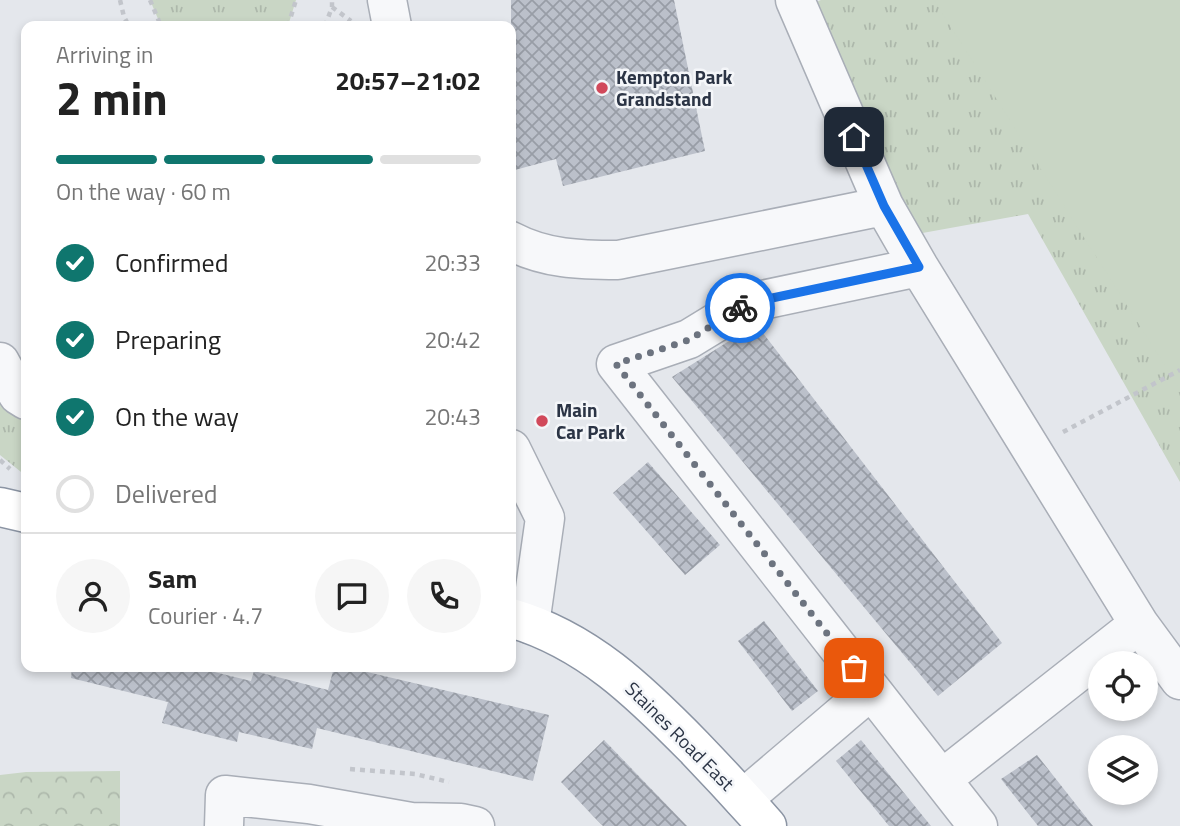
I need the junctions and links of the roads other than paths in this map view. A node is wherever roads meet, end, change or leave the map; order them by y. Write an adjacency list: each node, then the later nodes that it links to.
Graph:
1 (387, 0): 3 (street)
2 (795, 0): 4 (street)
3 (391, 21)
4 (884, 206): 5 (street); 6 (street)
5 (516, 244)
6 (919, 267): 13 (street); 15 (street)
7 (0, 362): 8 (street)
8 (21, 397)
9 (516, 459): 12 (street)
10 (0, 507): 11 (highway)
11 (21, 512)
12 (521, 621): 17 (highway, Staines Road East)
13 (1139, 624): 14 (street); 16 (street)
14 (1180, 680)
15 (871, 690): 16 (street); 17 (street)
16 (942, 779): 22 (street)
17 (755, 812)
18 (363, 821): 19 (street); 20 (street)
19 (428, 824): 21 (street)
20 (225, 826)
21 (475, 826)
22 (978, 826)

